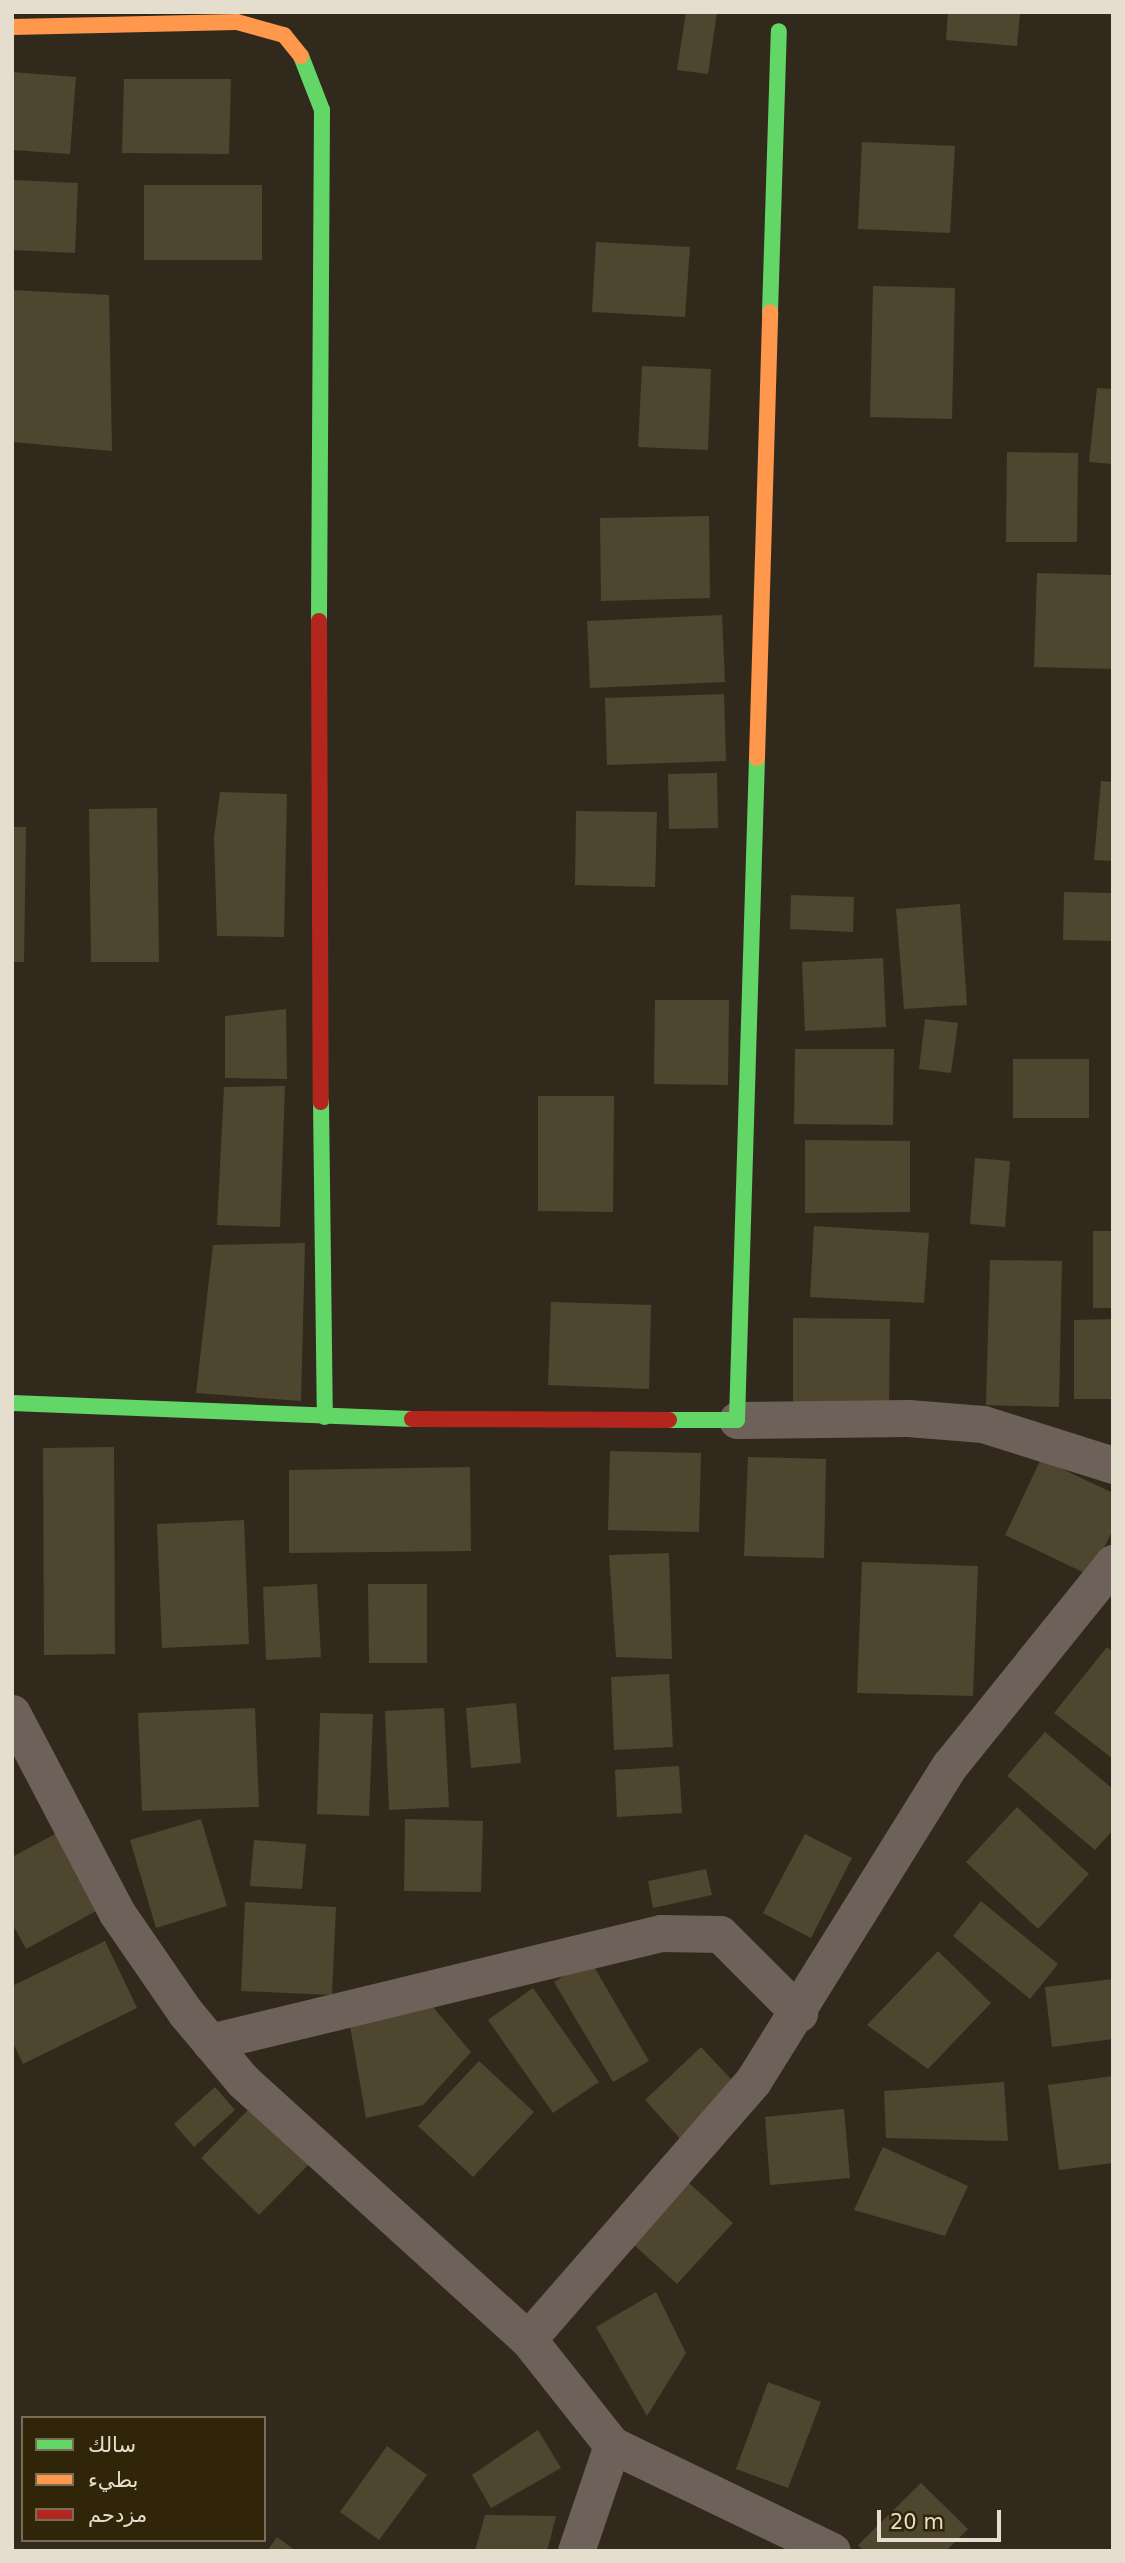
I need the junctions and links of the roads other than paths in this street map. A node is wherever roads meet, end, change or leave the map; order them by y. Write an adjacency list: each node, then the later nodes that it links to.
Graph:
1 (12, 27): 4 (street)
2 (779, 31): 5 (street)
3 (12, 1403): 4 (street)
4 (325, 1417): 5 (street)
5 (737, 1420): 6 (street)
6 (1113, 1465)
7 (1113, 1563): 9 (street)
8 (12, 1713): 10 (street)
9 (799, 2013): 10 (street); 11 (street)
10 (210, 2042): 11 (street)
11 (528, 2339): 12 (street)
12 (612, 2445): 13 (street); 14 (street)
13 (576, 2551)
14 (832, 2551)

